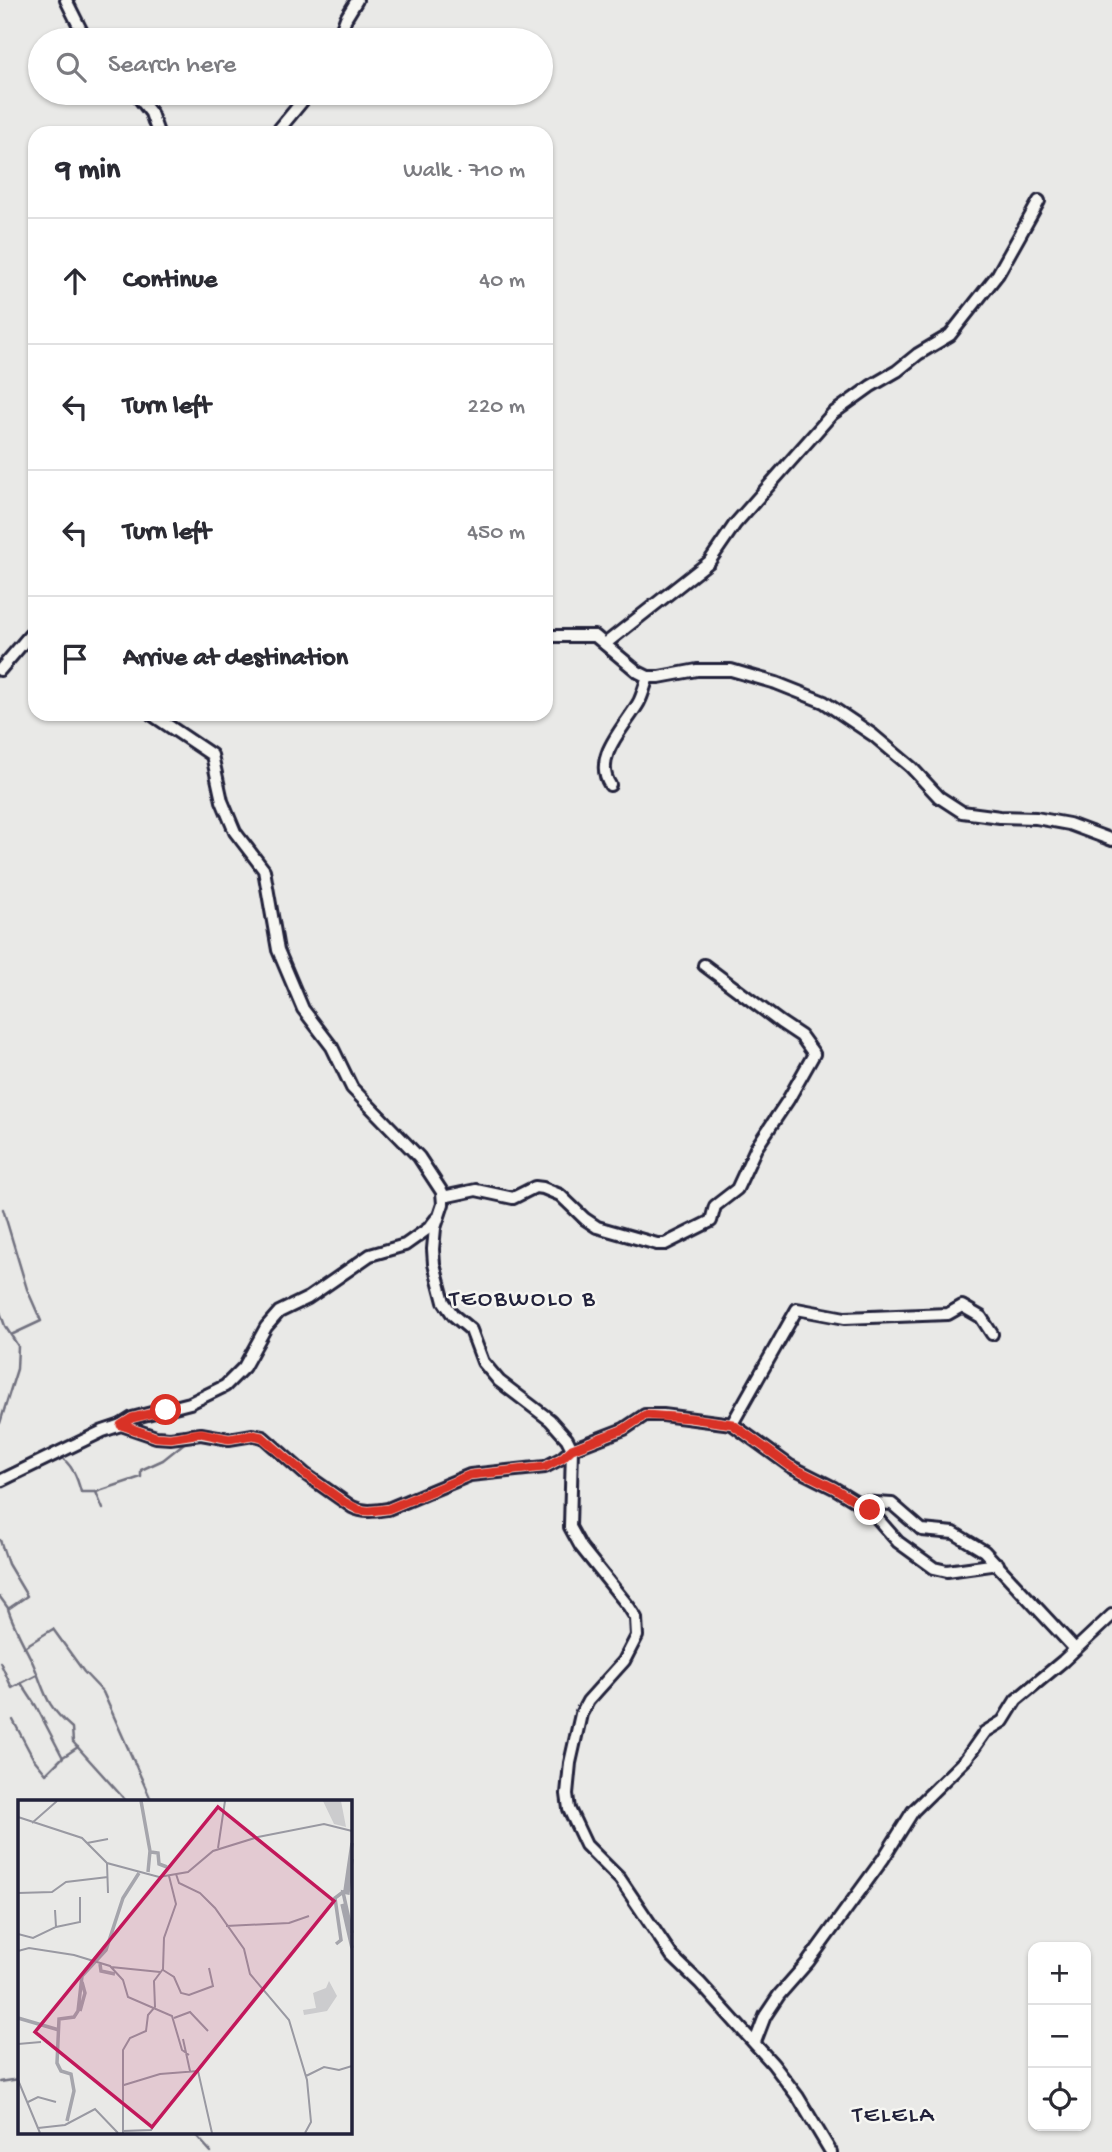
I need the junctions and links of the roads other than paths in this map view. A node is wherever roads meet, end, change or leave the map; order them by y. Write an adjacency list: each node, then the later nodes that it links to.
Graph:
1 (66, 0): 3 (street)
2 (357, 0): 4 (street)
3 (80, 28)
4 (342, 28)
5 (145, 105): 7 (street)
6 (299, 105): 8 (street)
7 (156, 126)
8 (282, 126)
9 (1039, 201): 12 (street)
10 (553, 636): 12 (street)
11 (28, 637): 13 (street)
12 (606, 644): 14 (street)
13 (0, 670)
14 (648, 677): 16 (street); 17 (street)
15 (161, 721): 19 (street)
16 (610, 785)
17 (1112, 840)
18 (704, 965): 19 (street)
19 (443, 1197): 20 (street)
20 (441, 1214): 23 (street); 24 (street)
21 (992, 1334): 22 (street)
22 (732, 1424): 24 (street); 26 (street)
23 (121, 1425): 24 (street); 25 (street)
24 (572, 1449): 30 (street)
25 (0, 1481)
26 (859, 1502): 27 (street); 27 (street)
27 (998, 1564): 29 (street)
28 (1112, 1615): 29 (street)
29 (1076, 1649): 30 (street)
30 (755, 2042): 31 (street)
31 (831, 2152)

